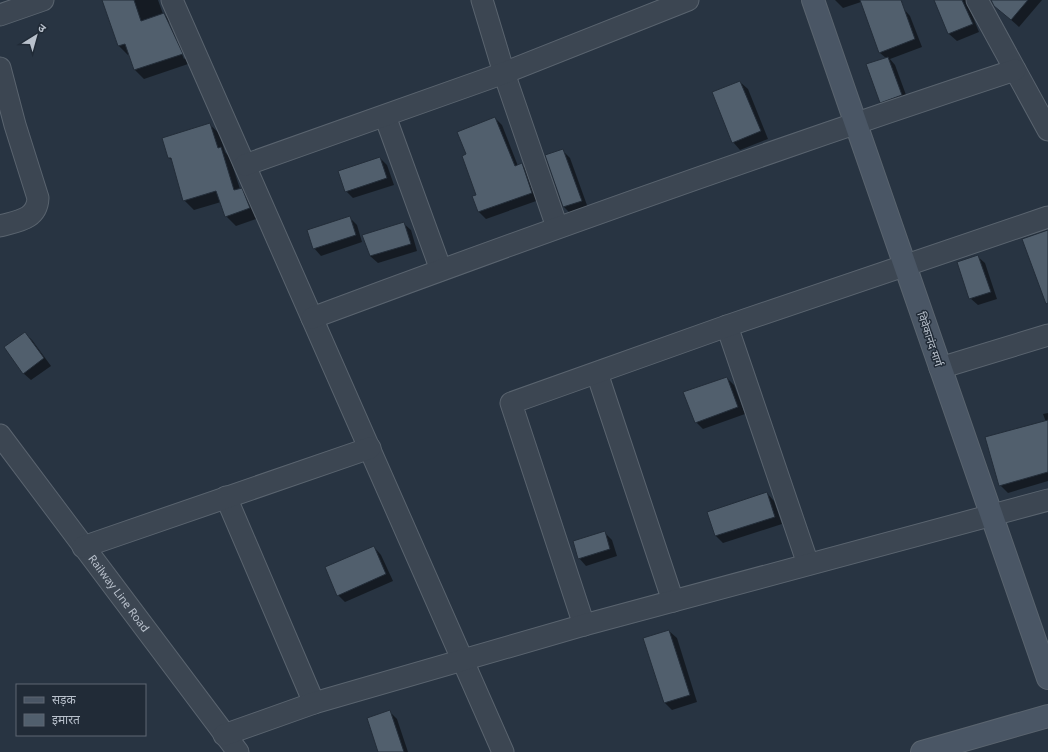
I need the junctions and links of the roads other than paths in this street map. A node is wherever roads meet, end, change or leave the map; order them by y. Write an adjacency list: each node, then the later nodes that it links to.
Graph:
1 (43, 0): 7 (street)
2 (172, 0): 15 (street)
3 (482, 0): 10 (street)
4 (688, 0): 10 (street)
5 (813, 0): 12 (street, विवेकानंद मार्ग)
6 (977, 0): 9 (street)
7 (0, 15)
8 (0, 68): 13 (street)
9 (1015, 70): 12 (street); 14 (street)
10 (504, 73): 11 (street); 18 (street)
11 (385, 116): 15 (street); 20 (street)
12 (855, 123): 18 (street); 19 (street, विवेकानंद मार्ग)
13 (7, 127): 17 (street)
14 (1048, 130)
15 (245, 165): 21 (street)
16 (1048, 217): 19 (street)
17 (0, 226)
18 (557, 228): 20 (street)
19 (905, 265): 22 (street); 24 (street, विवेकानंद मार्ग)
20 (441, 270): 21 (street)
21 (312, 318): 27 (street)
22 (727, 326): 25 (street); 32 (street)
23 (1048, 335): 24 (street)
24 (940, 368): 30 (street, विवेकानंद मार्ग)
25 (597, 373): 33 (street); 34 (street)
26 (0, 435): 31 (street, Railway Line Road)
27 (370, 448): 28 (street); 35 (street)
28 (226, 497): 31 (street); 37 (street)
29 (1048, 500): 30 (street)
30 (991, 515): 32 (street); 36 (street, विवेकानंद मार्ग)
31 (84, 547): 39 (street, Railway Line Road)
32 (808, 564): 33 (street)
33 (673, 601): 34 (street)
34 (584, 625): 35 (street)
35 (463, 660): 37 (street); 41 (street)
36 (1048, 678)
37 (314, 703): 39 (street)
38 (1048, 716): 42 (street)
39 (224, 735): 40 (street, Railway Line Road)
40 (238, 752)
41 (503, 752)
42 (922, 752)

